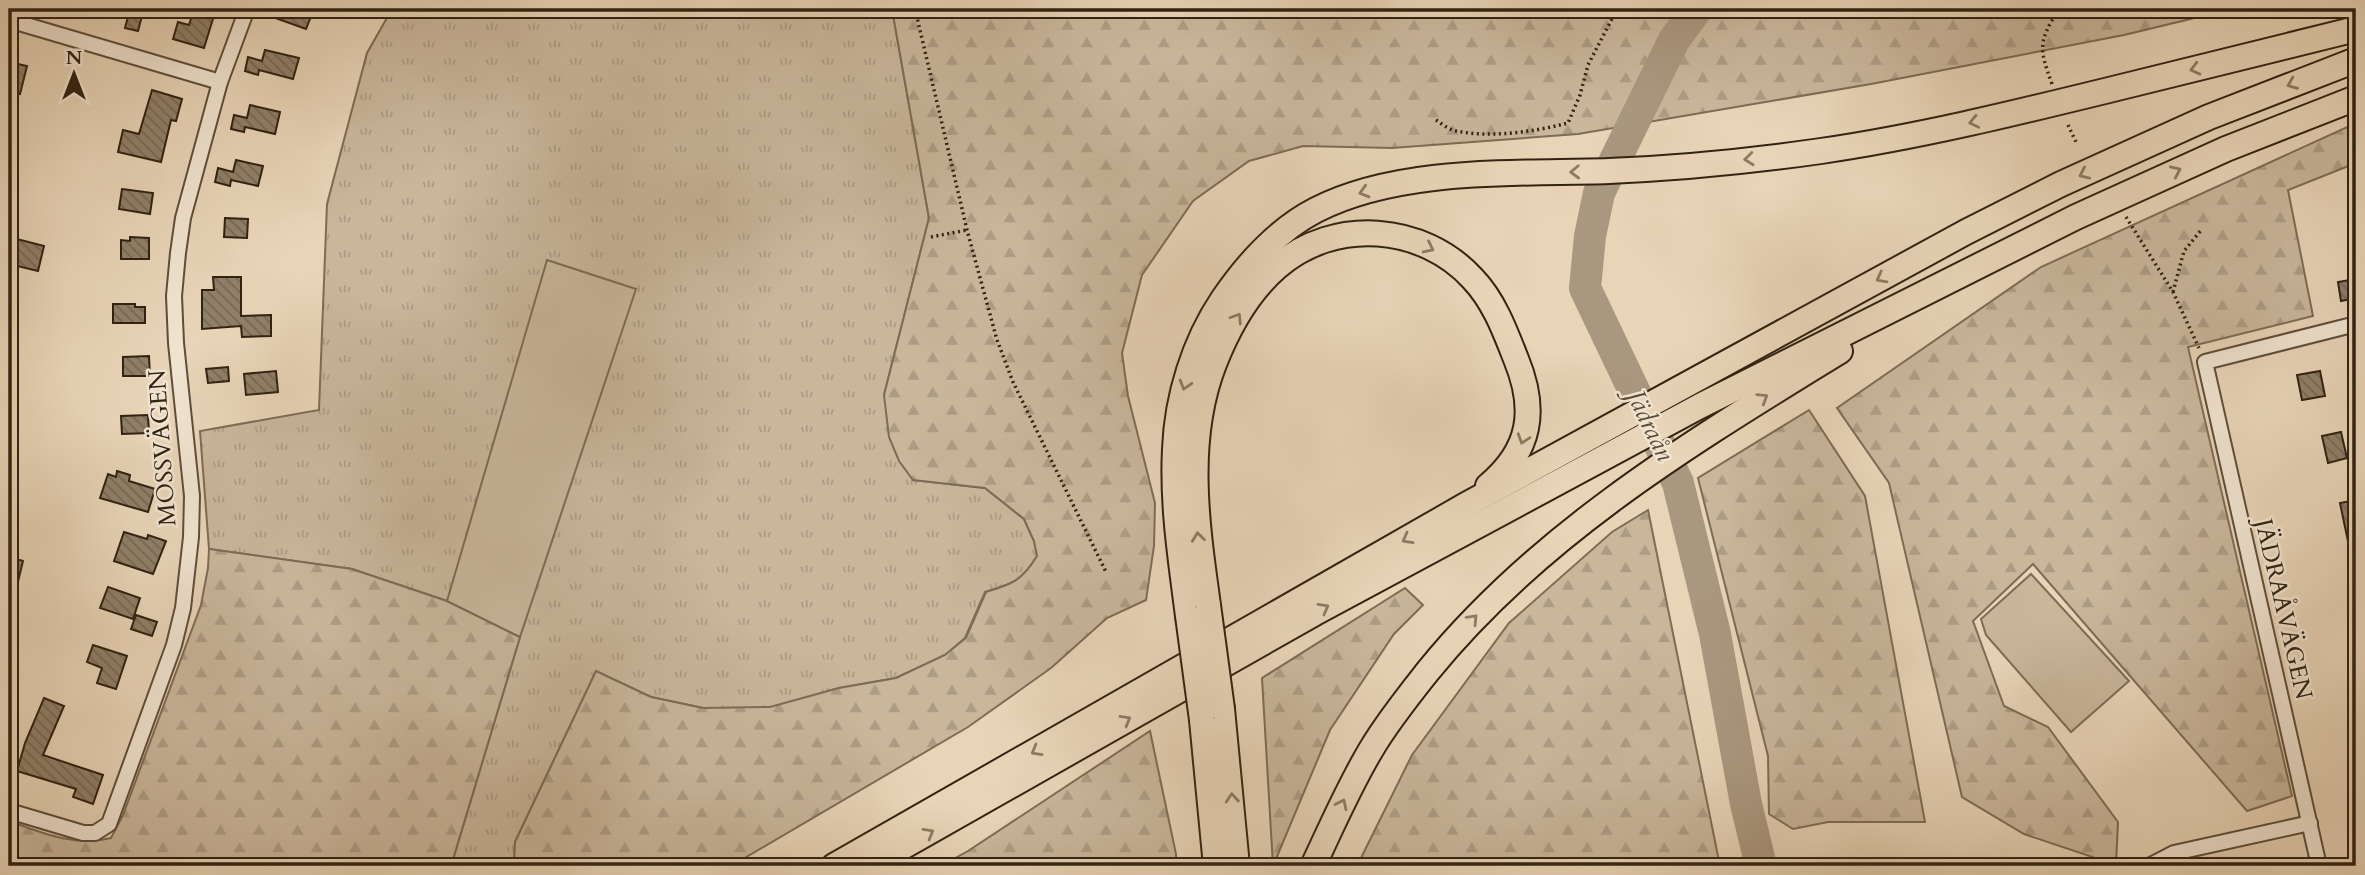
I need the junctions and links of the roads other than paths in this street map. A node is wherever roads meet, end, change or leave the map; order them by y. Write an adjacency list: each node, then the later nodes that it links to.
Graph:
1 (247, 9): 5 (street, MOSSVÄGEN)
2 (9, 20): 5 (street)
3 (2356, 29): 12 (highway, one-way to 12)
4 (2356, 60): 9 (highway, one-way to 9)
5 (220, 82): 14 (street, MOSSVÄGEN)
6 (2356, 98): 7 (highway, one-way to 6)
7 (1982, 263): 9 (highway); 20 (highway, one-way to 7)
8 (2356, 324): 15 (street, JÄDRAÅVÄGEN)
9 (1695, 395): 10 (highway)
10 (1596, 448): 11 (highway); 17 (highway, one-way to 10)
11 (1466, 505): 12 (highway, one-way to 11); 16 (highway, one-way to 16)
12 (1198, 610): 13 (highway, bridge)
13 (1212, 714): 18 (highway); 19 (highway, one-way to 13)
14 (9, 811)
15 (2310, 823): 21 (street); 22 (street, JÄDRAÅVÄGEN)
16 (834, 866)
17 (869, 866)
18 (1216, 866)
19 (1237, 866)
20 (1313, 866)
21 (2150, 866)
22 (2319, 866)

